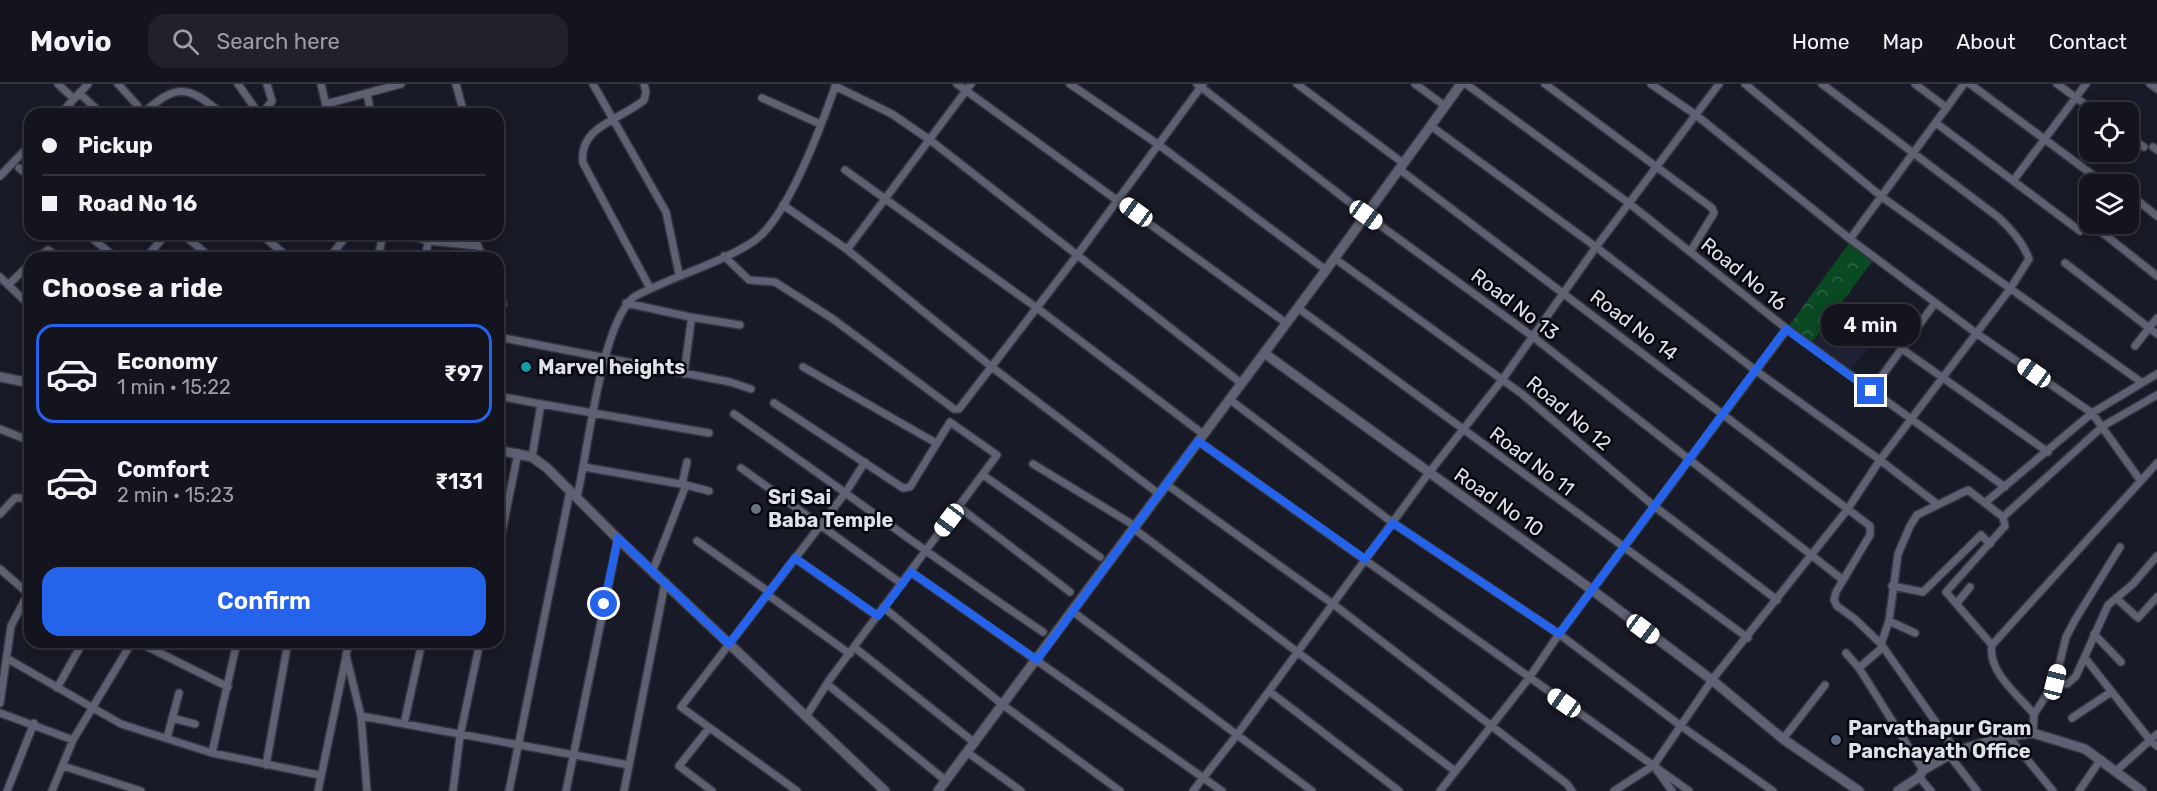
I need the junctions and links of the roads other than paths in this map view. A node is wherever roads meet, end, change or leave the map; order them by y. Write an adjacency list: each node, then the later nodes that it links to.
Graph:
1 (58, 84): 35 (street)
2 (88, 84): 35 (street)
3 (118, 84): 40 (street)
4 (238, 84): 46 (street)
5 (267, 84): 47 (street)
6 (321, 84): 39 (street)
7 (401, 84): 34 (street)
8 (456, 84): 50 (street)
9 (593, 84): 53 (street)
10 (644, 84): 53 (street)
11 (957, 84): 33 (street)
12 (971, 84): 33 (street)
13 (1070, 84): 60 (street)
14 (1297, 84): 64 (street, Road No 14)
15 (1415, 84): 41 (street)
16 (1461, 84): 41 (street)
17 (1466, 84): 76 (street, Road No 16)
18 (1545, 84): 66 (street)
19 (1651, 84): 52 (street)
20 (1719, 84): 52 (street)
21 (1745, 84): 72 (street)
22 (1822, 84): 63 (street)
23 (1915, 84): 51 (street)
24 (1964, 84): 51 (street)
25 (1970, 84): 58 (street)
26 (2057, 84): 37 (street)
27 (2086, 84): 37 (street)
28 (2150, 84): 32 (street)
29 (836, 85): 55 (street); 57 (street)
30 (1200, 85): 60 (street); 78 (street, Road No 13)
31 (189, 86): 44 (street); 45 (street)
32 (2157, 89)
33 (966, 91): 57 (street); 74 (street)
34 (367, 93): 39 (street); 49 (street)
35 (76, 96): 42 (street); 43 (street)
36 (762, 98): 55 (street)
37 (2076, 98): 38 (street); 58 (street)
38 (2082, 102)
39 (326, 104): 48 (street)
40 (138, 106)
41 (1445, 106): 56 (street)
42 (65, 108)
43 (93, 108)
44 (148, 108)
45 (215, 108)
46 (256, 108)
47 (266, 108)
48 (327, 108)
49 (370, 108)
50 (462, 108)
51 (1947, 108): 54 (street)
52 (1696, 115): 66 (street); 82 (street)
53 (614, 119): 102 (street); 106 (street)
54 (1936, 123): 63 (street); 71 (street)
55 (820, 124): 77 (street)
56 (1431, 126): 64 (street); 89 (street)
57 (930, 140): 73 (street); 96 (street)
58 (2044, 140): 69 (street); 71 (street)
59 (2139, 144): 61 (street)
60 (1159, 145): 74 (street); 101 (street)
61 (2144, 147)
62 (24, 151): 70 (street)
63 (1914, 154): 72 (street); 107 (street)
64 (1401, 166): 78 (street); 108 (street, Road No 14)
65 (20, 168): 68 (street)
66 (1657, 169): 76 (street); 95 (street)
67 (845, 170): 73 (street)
68 (24, 172)
69 (2091, 174)
70 (0, 176)
71 (2013, 181): 80 (street)
72 (1882, 196): 82 (street); 107 (street)
73 (885, 199): 90 (street); 112 (street)
74 (1117, 199): 96 (street); 116 (street)
75 (2139, 202): 79 (street)
76 (1630, 204): 89 (street); 95 (street, Road No 16)
77 (783, 205): 90 (street); 97 (street)
78 (1366, 215): 98 (street); 122 (street, Road No 13)
79 (2157, 216)
80 (2079, 230)
81 (2104, 234): 103 (street)
82 (1850, 239): 111 (street)
83 (94, 240): 91 (street)
84 (190, 240): 92 (street)
85 (268, 240): 93 (street)
86 (446, 240): 88 (street)
87 (476, 240): 88 (street)
88 (478, 246): 94 (street)
89 (1596, 247): 108 (street); 130 (street)
90 (845, 248): 129 (street)
91 (109, 252)
92 (204, 252)
93 (282, 252)
94 (480, 252)
95 (1690, 252): 119 (street, Road No 16)
96 (1078, 254): 112 (street); 138 (street)
97 (724, 256): 102 (street); 129 (street)
98 (1334, 258): 101 (street); 135 (street, Road No 12)
99 (2065, 263): 118 (street)
100 (24, 270): 105 (street)
101 (1326, 270): 113 (street)
102 (679, 274): 106 (street)
103 (2157, 276)
104 (0, 277): 105 (street)
105 (8, 285): 109 (street)
106 (650, 288): 110 (street)
107 (2010, 289): 120 (street); 137 (street)
108 (1563, 292): 122 (street); 149 (street, Road No 14)
109 (24, 300)
110 (626, 303): 114 (street); 127 (street)
111 (1935, 303): 120 (street); 125 (street)
112 (1037, 308): 129 (street); 155 (street)
113 (1298, 308): 116 (street); 152 (street, Road No 11)
114 (690, 317): 117 (street); 131 (street)
115 (2157, 318): 118 (street)
116 (1286, 323): 126 (street)
117 (740, 325)
118 (2149, 328): 121 (street); 124 (street)
119 (1786, 329): 130 (street); 140 (street, Road No 16)
120 (1976, 333): 133 (street); 147 (street)
121 (2157, 334)
122 (1532, 336): 135 (street); 162 (street, Road No 13)
123 (504, 338): 127 (street)
124 (2135, 346)
125 (1902, 349): 133 (street); 140 (street)
126 (1264, 353): 138 (street); 170 (street, Road No 10)
127 (605, 357): 131 (street); 146 (street)
128 (803, 367): 157 (street)
129 (993, 368): 179 (street)
130 (1755, 370): 149 (street); 163 (street)
131 (684, 374): 139 (street)
132 (2157, 374): 137 (street)
133 (1943, 377): 150 (street); 159 (street)
134 (0, 378): 136 (street)
135 (1502, 380): 152 (street); 183 (street, Road No 12)
136 (24, 382)
137 (2142, 382): 147 (street)
138 (1241, 383): 143 (street)
139 (751, 389)
140 (1871, 391): 150 (street, Road No 16)
141 (2157, 395): 151 (street)
142 (504, 397): 145 (street)
143 (1229, 399): 155 (street); 190 (street)
144 (774, 403): 165 (street)
145 (541, 404): 146 (street); 161 (street)
146 (594, 413): 154 (street); 168 (street)
147 (2092, 413): 151 (street); 159 (street)
148 (734, 414): 177 (street)
149 (1723, 414): 162 (street); 185 (street, Road No 14)
150 (1910, 419): 163 (street); 175 (street, Road No 16)
151 (2103, 426): 172 (street); 187 (street)
152 (1463, 430): 170 (street); 196 (street, Road No 11)
153 (1, 431): 156 (street)
154 (709, 433)
155 (1200, 438): 174 (street); 202 (street)
156 (24, 439)
157 (936, 443): 165 (street); 171 (street)
158 (504, 451): 160 (street)
159 (2048, 452): 175 (street)
160 (518, 453): 161 (street); 188 (street)
161 (532, 457): 178 (street)
162 (1689, 459): 183 (street); 198 (street, Road No 13)
163 (1880, 460): 182 (street); 185 (street)
164 (687, 462): 173 (street)
165 (865, 462): 177 (street)
166 (2157, 463): 172 (street)
167 (1034, 465): 191 (street)
168 (584, 467): 173 (street); 178 (street)
169 (741, 468): 189 (street)
170 (1428, 474): 190 (street); 212 (street, Road No 10)
171 (983, 475): 184 (street); 200 (street)
172 (2140, 480): 231 (street)
173 (684, 484): 176 (street); 204 (street)
174 (1166, 484): 179 (street); 220 (street)
175 (2005, 487): 181 (street)
176 (709, 491)
177 (846, 492): 189 (street); 197 (street)
178 (574, 494): 192 (street); 286 (street)
179 (1159, 494): 191 (street)
180 (24, 498): 186 (street)
181 (1986, 502): 182 (street); 187 (street)
182 (1937, 504): 209 (street)
183 (1654, 506): 196 (street); 217 (street, Road No 12)
184 (959, 507): 197 (street); 213 (street)
185 (1847, 510): 198 (street); 206 (street, Road No 14)
186 (0, 514)
187 (2003, 517): 194 (street)
188 (504, 522)
189 (819, 523): 201 (street); 208 (street)
190 (1393, 523): 202 (street); 227 (street)
191 (1134, 527): 222 (street); 242 (street)
192 (618, 538): 204 (street); 291 (street)
193 (697, 541): 214 (street)
194 (1990, 544): 209 (street); 219 (street)
195 (2120, 547): 253 (street)
196 (1624, 549): 212 (street); 229 (street, Road No 11)
197 (924, 552): 205 (street); 225 (street)
198 (1813, 553): 206 (street, Road No 13); 217 (street)
199 (2157, 556): 216 (street)
200 (1100, 557)
201 (795, 558): 214 (street); 223 (street)
202 (1365, 559): 220 (street); 251 (street)
203 (0, 569): 211 (street)
204 (653, 570): 207 (street)
205 (911, 572): 208 (street); 248 (street)
206 (1844, 580): 232 (street)
207 (665, 583): 230 (street); 294 (street)
208 (902, 584): 221 (street)
209 (1892, 586): 224 (street)
210 (1970, 587): 219 (street)
211 (24, 589)
212 (1592, 590): 227 (street); 252 (street, Road No 10)
213 (1070, 592)
214 (769, 594): 230 (street); 244 (street)
215 (2157, 597): 216 (street)
216 (2116, 598): 228 (street)
217 (1778, 600): 229 (street)
218 (24, 602): 246 (street)
219 (1957, 603): 231 (street)
220 (1333, 604): 242 (street); 274 (street)
221 (883, 607): 223 (street); 262 (street)
222 (1072, 611): 248 (street); 280 (street)
223 (878, 616): 233 (street)
224 (1889, 621): 226 (street); 232 (street)
225 (1043, 632)
226 (1915, 633)
227 (1559, 634): 251 (street); 273 (street)
228 (2094, 634): 247 (street); 249 (street)
229 (1748, 638): 252 (street)
230 (729, 644): 266 (street); 275 (street)
231 (1992, 645): 265 (street)
232 (1882, 646): 250 (street); 290 (street)
233 (854, 647): 244 (street); 285 (street)
234 (80, 648): 257 (street)
235 (128, 648): 263 (street)
236 (150, 648): 256 (street)
237 (236, 648): 256 (street)
238 (287, 648): 293 (street)
239 (348, 648): 245 (street)
240 (421, 648): 272 (street)
241 (479, 648): 279 (street)
242 (1298, 651): 258 (street); 297 (street)
243 (1846, 653): 250 (street)
244 (850, 654): 254 (street)
245 (346, 655): 267 (street); 300 (street)
246 (8, 658): 257 (street); 261 (street)
247 (2085, 658): 253 (street); 259 (street)
248 (1037, 660): 262 (street); 301 (street)
249 (2121, 662)
250 (1859, 668): 299 (street)
251 (1529, 678): 274 (street); 295 (street)
252 (1712, 680): 273 (street); 282 (street, Road No 10)
253 (2055, 682): 265 (street)
254 (827, 684): 266 (street); 302 (street)
255 (1825, 685): 282 (street)
256 (228, 687): 289 (street)
257 (57, 688): 263 (street)
258 (1269, 691): 280 (street); 321 (street)
259 (2111, 692): 269 (street); 284 (street)
260 (179, 693): 268 (street)
261 (0, 703)
262 (1003, 705): 285 (street); 317 (street)
263 (90, 707): 281 (street); 283 (street)
264 (0, 713): 270 (street)
265 (2034, 714): 276 (street)
266 (807, 715): 315 (street)
267 (361, 716): 272 (street); 308 (street)
268 (172, 718): 271 (street); 281 (street)
269 (2072, 718)
270 (34, 723): 283 (street); 304 (street)
271 (195, 724)
272 (404, 724): 279 (street)
273 (1681, 726): 295 (street); 326 (street)
274 (1491, 727): 297 (street); 323 (street)
275 (709, 728): 313 (street); 314 (street)
276 (2033, 733): 278 (street); 292 (street)
277 (2157, 734): 284 (street)
278 (2008, 735): 290 (street); 331 (street)
279 (460, 736): 286 (street); 309 (street)
280 (1236, 736): 301 (street); 320 (street)
281 (167, 738): 289 (street)
282 (1783, 739): 327 (street, Road No 10)
283 (73, 740): 296 (street)
284 (2150, 740): 287 (street); 298 (street)
285 (975, 743): 288 (street)
286 (516, 745): 291 (street); 310 (street)
287 (2157, 746)
288 (967, 752): 302 (street); 316 (street)
289 (212, 753): 293 (street)
290 (1953, 754): 299 (street); 330 (street)
291 (572, 755): 294 (street); 311 (street)
292 (2101, 759): 298 (street); 332 (street)
293 (266, 765): 300 (street)
294 (629, 765): 312 (street)
295 (1654, 765): 303 (street); 324 (street); 325 (street)
296 (63, 766): 305 (street); 306 (street)
297 (1455, 771): 322 (street)
298 (2116, 771): 333 (street)
299 (1921, 774): 328 (street); 329 (street)
300 (319, 775): 307 (street)
301 (1204, 777): 318 (street); 319 (street)
302 (942, 787)
303 (1619, 790)
304 (7, 791)
305 (52, 791)
306 (141, 791)
307 (318, 791)
308 (367, 791)
309 (453, 791)
310 (508, 791)
311 (566, 791)
312 (624, 791)
313 (712, 791)
314 (797, 791)
315 (885, 791)
316 (1022, 791)
317 (1120, 791)
318 (1193, 791)
319 (1222, 791)
320 (1312, 791)
321 (1399, 791)
322 (1440, 791)
323 (1572, 791)
324 (1672, 791)
325 (1689, 791)
326 (1772, 791)
327 (1859, 791)
328 (1898, 791)
329 (1931, 791)
330 (1977, 791)
331 (2053, 791)
332 (2079, 791)
333 (2142, 791)

